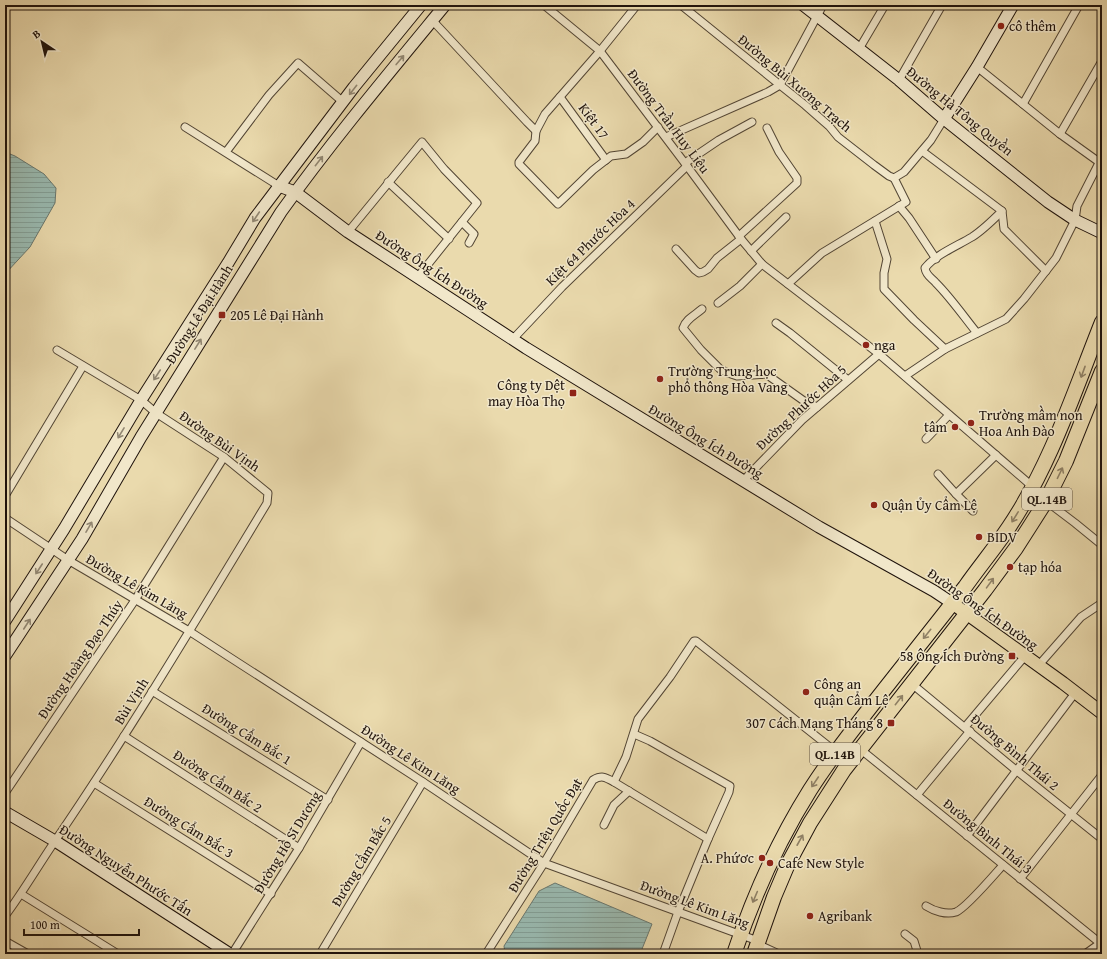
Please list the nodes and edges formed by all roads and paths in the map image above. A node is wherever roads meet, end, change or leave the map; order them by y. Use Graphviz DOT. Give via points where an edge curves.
graph roads {
  1 [pos="421,5"];
  2 [pos="445,5"];
  3 [pos="544,5"];
  4 [pos="637,5"];
  5 [pos="682,5"];
  6 [pos="803,5"];
  7 [pos="823,5"];
  8 [pos="885,5"];
  9 [pos="942,5"];
  10 [pos="1012,5"];
  11 [pos="1079,5"];
  12 [pos="816,16"];
  13 [pos="432,20"];
  14 [pos="859,49"];
  15 [pos="600,51"];
  16 [pos="1102,61"];
  17 [pos="977,67"];
  18 [pos="899,80"];
  19 [pos="780,85"];
  20 [pos="560,97"];
  21 [pos="343,102"];
  22 [pos="1023,104"];
  23 [pos="944,119"];
  24 [pos="752,122"];
  25 [pos="185,127"];
  26 [pos="658,127"];
  27 [pos="767,128"];
  28 [pos="536,131"];
  29 [pos="1060,134"];
  30 [pos="666,137"];
  31 [pos="922,151"];
  32 [pos="226,152"];
  33 [pos="1101,159"];
  34 [pos="606,160"];
  35 [pos="686,164"];
  36 [pos="894,178"];
  37 [pos="388,182"];
  38 [pos="279,186"];
  39 [pos="295,192"];
  40 [pos="899,206"];
  41 [pos="1002,211"];
  42 [pos="786,217"];
  43 [pos="1075,220"];
  44 [pos="874,221"];
  45 [pos="462,222"];
  46 [pos="348,232"];
  47 [pos="1102,233"];
  48 [pos="740,237"];
  49 [pos="448,239"];
  50 [pos="469,243"];
  51 [pos="676,249"];
  52 [pos="751,251"];
  53 [pos="936,259"];
  54 [pos="762,264"];
  55 [pos="1046,271"];
  56 [pos="417,278"];
  57 [pos="788,284"];
  58 [pos="718,303"];
  59 [pos="702,309"];
  60 [pos="1102,322"];
  61 [pos="776,323"];
  62 [pos="977,333"];
  63 [pos="513,339"];
  64 [pos="945,349"];
  65 [pos="57,350"];
  66 [pos="879,354"];
  67 [pos="84,366"];
  68 [pos="1102,371"];
  69 [pos="905,376"];
  70 [pos="848,380"];
  71 [pos="141,400"];
  72 [pos="1097,400"];
  73 [pos="817,407"];
  74 [pos="156,413"];
  75 [pos="949,414"];
  76 [pos="926,439"];
  77 [pos="996,455"];
  78 [pos="224,457"];
  79 [pos="938,474"];
  80 [pos="743,480"];
  81 [pos="1033,488"];
  82 [pos="268,493"];
  83 [pos="956,494"];
  84 [pos="5,496"];
  85 [pos="1046,500"];
  86 [pos="973,511"];
  87 [pos="5,518"];
  88 [pos="1102,544"];
  89 [pos="52,549"];
  90 [pos="68,560"];
  91 [pos="136,600"];
  92 [pos="1102,603"];
  93 [pos="952,604"];
  94 [pos="967,614"];
  95 [pos="5,621"];
  96 [pos="189,632"];
  97 [pos="5,656"];
  98 [pos="1025,656"];
  99 [pos="1038,666"];
  100 [pos="912,684"];
  101 [pos="152,691"];
  102 [pos="1075,693"];
  103 [pos="1102,713"];
  104 [pos="967,729"];
  105 [pos="634,734"];
  106 [pos="124,736"];
  107 [pos="361,742"];
  108 [pos="860,749"];
  109 [pos="836,752"];
  110 [pos="1017,771"];
  111 [pos="1102,775"];
  112 [pos="424,782"];
  113 [pos="614,782"];
  114 [pos="94,783"];
  115 [pos="629,791"];
  116 [pos="5,793"];
  117 [pos="917,795"];
  118 [pos="328,800"];
  119 [pos="5,812"];
  120 [pos="1072,814"];
  121 [pos="604,824"];
  122 [pos="967,836"];
  123 [pos="708,838"];
  124 [pos="1102,839"];
  125 [pos="55,841"];
  126 [pos="299,848"];
  127 [pos="544,863"];
  128 [pos="1003,865"];
  129 [pos="1020,879"];
  130 [pos="21,894"];
  131 [pos="271,894"];
  132 [pos="926,906"];
  133 [pos="678,912"];
  134 [pos="5,916"];
  135 [pos="741,934"];
  136 [pos="905,934"];
  137 [pos="5,940"];
  138 [pos="1101,942"];
  139 [pos="756,946"];
  140 [pos="28,954"];
  141 [pos="118,954"];
  142 [pos="231,954"];
  143 [pos="320,954"];
  144 [pos="486,954"];
  145 [pos="663,954"];
  146 [pos="734,954"];
  147 [pos="779,954"];
  148 [pos="918,954"];
  149 [pos="1085,954"];
  1 -- 21 [label="main road, Đường Lê Đại Hành, one-way"];
  2 -- 13 [label="main road, Đường Lê Đại Hành"];
  3 -- 15 [label="street, Đường Trần Huy Liệu"];
  4 -- 15 [label="street"];
  5 -- 19 [label="street, Đường Bùi Xương Trạch"];
  6 -- 12 [label="main road, Đường Hà Tông Quyền"];
  7 -- 12 [label="street"];
  8 -- 14 [label="street"];
  9 -- 18 [label="street"];
  10 -- 17 [label="main road"];
  11 -- 22 [label="street"];
  12 -- 14 [label="main road, Đường Hà Tông Quyền"];
  12 -- 19 [label="street"];
  13 -- 28 [label="street"];
  39 -- 13 [label="main road, Đường Lê Đại Hành, one-way"];
  14 -- 18 [label="main road, Đường Hà Tông Quyền"];
  15 -- 20 [label="street"];
  15 -- 26 [label="street, Đường Trần Huy Liệu"];
  16 -- 29 [label="street"];
  17 -- 22 [label="street"];
  17 -- 23 [label="main road"];
  18 -- 23 [label="main road, Đường Hà Tông Quyền"];
  19 -- 30 [label="street"];
  19 -- 36 [label="street, Đường Bùi Xương Trạch" via="805,104 838,137"];
  20 -- 28 [label="street" via="545,114"];
  20 -- 34 [label="street, Kiệt 17"];
  21 -- 32 [label="street" via="298,63"];
  21 -- 38 [label="main road, Đường Lê Đại Hành"];
  22 -- 29 [label="street"];
  23 -- 31 [label="street"];
  23 -- 43 [label="main road, Đường Hà Tông Quyền" via="1048,202"];
  24 -- 35 [label="street, Kiệt 64 Phước Hòa 4" via="719,140"];
  25 -- 32 [label="street"];
  26 -- 30 [label="street, Đường Trần Huy Liệu"];
  26 -- 34 [label="street" via="626,154 611,156"];
  27 -- 48 [label="street" via="798,181"];
  28 -- 34 [label="street" via="535,141 518,164 558,204"];
  29 -- 33 [label="street"];
  30 -- 35 [label="street, Đường Trần Huy Liệu"];
  31 -- 36 [label="street" via="904,172"];
  31 -- 41 [label="street"];
  32 -- 38 [label="street"];
  33 -- 43 [label="street" via="1077,206"];
  35 -- 48 [label="street, Đường Trần Huy Liệu"];
  35 -- 63 [label="street, Kiệt 64 Phước Hòa 4"];
  36 -- 40 [label="street" via="906,202"];
  37 -- 45 [label="street" via="422,142 477,203"];
  37 -- 46 [label="street"];
  37 -- 49 [label="street"];
  38 -- 39 [label="main road, Đường Ông Ích Đường"];
  38 -- 71 [label="main road, Đường Lê Đại Hành, one-way" via="255,218"];
  39 -- 46 [label="main road, Đường Ông Ích Đường"];
  74 -- 39 [label="main road, Đường Lê Đại Hành, one-way" via="266,234"];
  40 -- 44 [label="street"];
  40 -- 53 [label="street"];
  41 -- 53 [label="street" via="986,228"];
  41 -- 55 [label="street" via="1004,229"];
  42 -- 52 [label="street"];
  43 -- 47 [label="main road, Đường Hà Tông Quyền"];
  43 -- 55 [label="street" via="1056,258"];
  44 -- 57 [label="street" via="822,253"];
  44 -- 64 [label="street" via="886,259 884,290"];
  45 -- 49 [label="street"];
  45 -- 50 [label="street" via="474,234"];
  46 -- 56 [label="main road, Đường Ông Ích Đường"];
  48 -- 51 [label="street" via="716,258 708,269 699,273"];
  48 -- 52 [label="street, Đường Trần Huy Liệu"];
  49 -- 56 [label="street"];
  52 -- 54 [label="street, Đường Trần Huy Liệu"];
  53 -- 62 [label="street" via="925,268 927,275"];
  54 -- 57 [label="street, Đường Trần Huy Liệu"];
  54 -- 58 [label="street"];
  55 -- 62 [label="street" via="1006,319"];
  56 -- 63 [label="main road, Đường Ông Ích Đường"];
  57 -- 66 [label="street, Đường Trần Huy Liệu"];
  59 -- 73 [label="street" via="684,324 683,328 720,369 737,376 766,374"];
  60 -- 81 [label="highway, QL.14B, one-way" via="1053,447"];
  61 -- 70 [label="street"];
  62 -- 64 [label="street"];
  63 -- 80 [label="main road, Đường Ông Ích Đường"];
  64 -- 69 [label="street"];
  65 -- 67 [label="street, Đường Bùi Vịnh"];
  66 -- 69 [label="street, Đường Trần Huy Liệu"];
  66 -- 70 [label="street, Đường Phước Hòa 5"];
  67 -- 71 [label="street, Đường Bùi Vịnh"];
  67 -- 84 [label="street"];
  68 -- 72 [label="highway, QL.14B"];
  69 -- 75 [label="street, Đường Trần Huy Liệu"];
  70 -- 73 [label="street, Đường Phước Hòa 5"];
  71 -- 74 [label="street, Đường Bùi Vịnh"];
  71 -- 89 [label="main road, Đường Lê Đại Hành, one-way"];
  85 -- 72 [label="highway, QL.14B, one-way"];
  73 -- 80 [label="street, Đường Phước Hòa 5"];
  74 -- 78 [label="street, Đường Bùi Vịnh"];
  90 -- 74 [label="main road, Đường Lê Đại Hành, one-way"];
  75 -- 76 [label="street"];
  75 -- 77 [label="street, Đường Trần Huy Liệu"];
  77 -- 81 [label="street, Đường Trần Huy Liệu"];
  77 -- 83 [label="street"];
  78 -- 82 [label="street, Đường Bùi Vịnh"];
  78 -- 91 [label="street, Đường Hoàng Đạo Thúy"];
  79 -- 83 [label="street"];
  80 -- 93 [label="main road, Đường Ông Ích Đường"];
  81 -- 93 [label="highway, QL.14B, one-way" via="996,545"];
  82 -- 96 [label="street, Bùi Vịnh" via="267,503"];
  83 -- 86 [label="street"];
  85 -- 88 [label="street"];
  94 -- 85 [label="highway, QL.14B, one-way" via="1016,548"];
  87 -- 89 [label="street, Đường Lê Kim Lăng"];
  89 -- 90 [label="street, Đường Lê Kim Lăng"];
  89 -- 95 [label="main road, Đường Lê Đại Hành, one-way"];
  90 -- 91 [label="street, Đường Lê Kim Lăng"];
  97 -- 90 [label="main road, Đường Lê Đại Hành, one-way"];
  91 -- 96 [label="street, Đường Lê Kim Lăng"];
  91 -- 116 [label="street, Đường Hoàng Đạo Thúy"];
  92 -- 99 [label="street" via="1081,617"];
  93 -- 94 [label="main road, Đường Ông Ích Đường"];
  93 -- 109 [label="highway, QL.14B, one-way"];
  94 -- 98 [label="main road, Đường Ông Ích Đường"];
  94 -- 100 [label="highway, QL.14B"];
  96 -- 101 [label="street, Bùi Vịnh"];
  96 -- 107 [label="street, Đường Lê Kim Lăng"];
  98 -- 99 [label="main road, Đường Ông Ích Đường"];
  98 -- 104 [label="street"];
  99 -- 102 [label="main road, Đường Ông Ích Đường"];
  100 -- 104 [label="street, Đường Bình Thái 2"];
  108 -- 100 [label="highway, QL.14B, one-way"];
  101 -- 106 [label="street, Bùi Vịnh"];
  101 -- 118 [label="street, Đường Cẩm Bắc 1"];
  102 -- 103 [label="main road, Đường Ông Ích Đường"];
  102 -- 110 [label="street"];
  104 -- 110 [label="street, Đường Bình Thái 2"];
  104 -- 117 [label="street"];
  105 -- 109 [label="street" via="638,719 670,677 692,642 696,641"];
  105 -- 113 [label="street"];
  105 -- 123 [label="street" via="730,786"];
  106 -- 114 [label="street, Bùi Vịnh"];
  106 -- 126 [label="street, Đường Cẩm Bắc 2"];
  107 -- 112 [label="street, Đường Lê Kim Lăng"];
  107 -- 118 [label="street, Đường Hồ Sĩ Dương"];
  108 -- 117 [label="street, Đường Bình Thái 3"];
  139 -- 108 [label="highway, QL.14B, one-way" via="776,892 799,842 828,794"];
  109 -- 135 [label="highway, QL.14B, one-way" via="810,789 782,839 762,880"];
  110 -- 120 [label="street, Đường Bình Thái 2"];
  110 -- 122 [label="street"];
  111 -- 120 [label="street"];
  112 -- 127 [label="street, Đường Lê Kim Lăng"];
  112 -- 143 [label="street, Đường Cẩm Bắc 5"];
  113 -- 115 [label="street, Đường Triệu Quốc Đạt"];
  113 -- 127 [label="street, Đường Triệu Quốc Đạt" via="605,777 593,780"];
  114 -- 125 [label="street, Bùi Vịnh"];
  114 -- 131 [label="street, Đường Cẩm Bắc 3"];
  115 -- 121 [label="street" via="614,805"];
  115 -- 123 [label="street, Đường Triệu Quốc Đạt"];
  117 -- 122 [label="street, Đường Bình Thái 3"];
  118 -- 126 [label="street, Đường Hồ Sĩ Dương"];
  119 -- 125 [label="main road, Đường Nguyễn Phước Tấn"];
  120 -- 124 [label="street, Đường Bình Thái 2"];
  120 -- 129 [label="street"];
  122 -- 128 [label="street, Đường Bình Thái 3"];
  123 -- 133 [label="street"];
  125 -- 130 [label="street, Bùi Vịnh"];
  125 -- 142 [label="main road, Đường Nguyễn Phước Tấn"];
  126 -- 131 [label="street, Đường Hồ Sĩ Dương"];
  127 -- 133 [label="street, Đường Lê Kim Lăng"];
  127 -- 144 [label="street, Đường Triệu Quốc Đạt"];
  128 -- 129 [label="street, Đường Bình Thái 3"];
  128 -- 132 [label="street" via="980,891 956,912 941,912"];
  129 -- 138 [label="street, Đường Bình Thái 3"];
  130 -- 134 [label="street, Bùi Vịnh"];
  130 -- 141 [label="street"];
  131 -- 142 [label="street, Đường Hồ Sĩ Dương"];
  133 -- 135 [label="street, Đường Lê Kim Lăng"];
  133 -- 145 [label="street"];
  135 -- 139 [label="street, Đường Lê Kim Lăng"];
  135 -- 146 [label="highway, QL.14B"];
  136 -- 148 [label="street" via="914,942"];
  137 -- 140 [label="street"];
  138 -- 149 [label="street"];
  139 -- 147 [label="street, Đường Lê Kim Lăng"];
}
